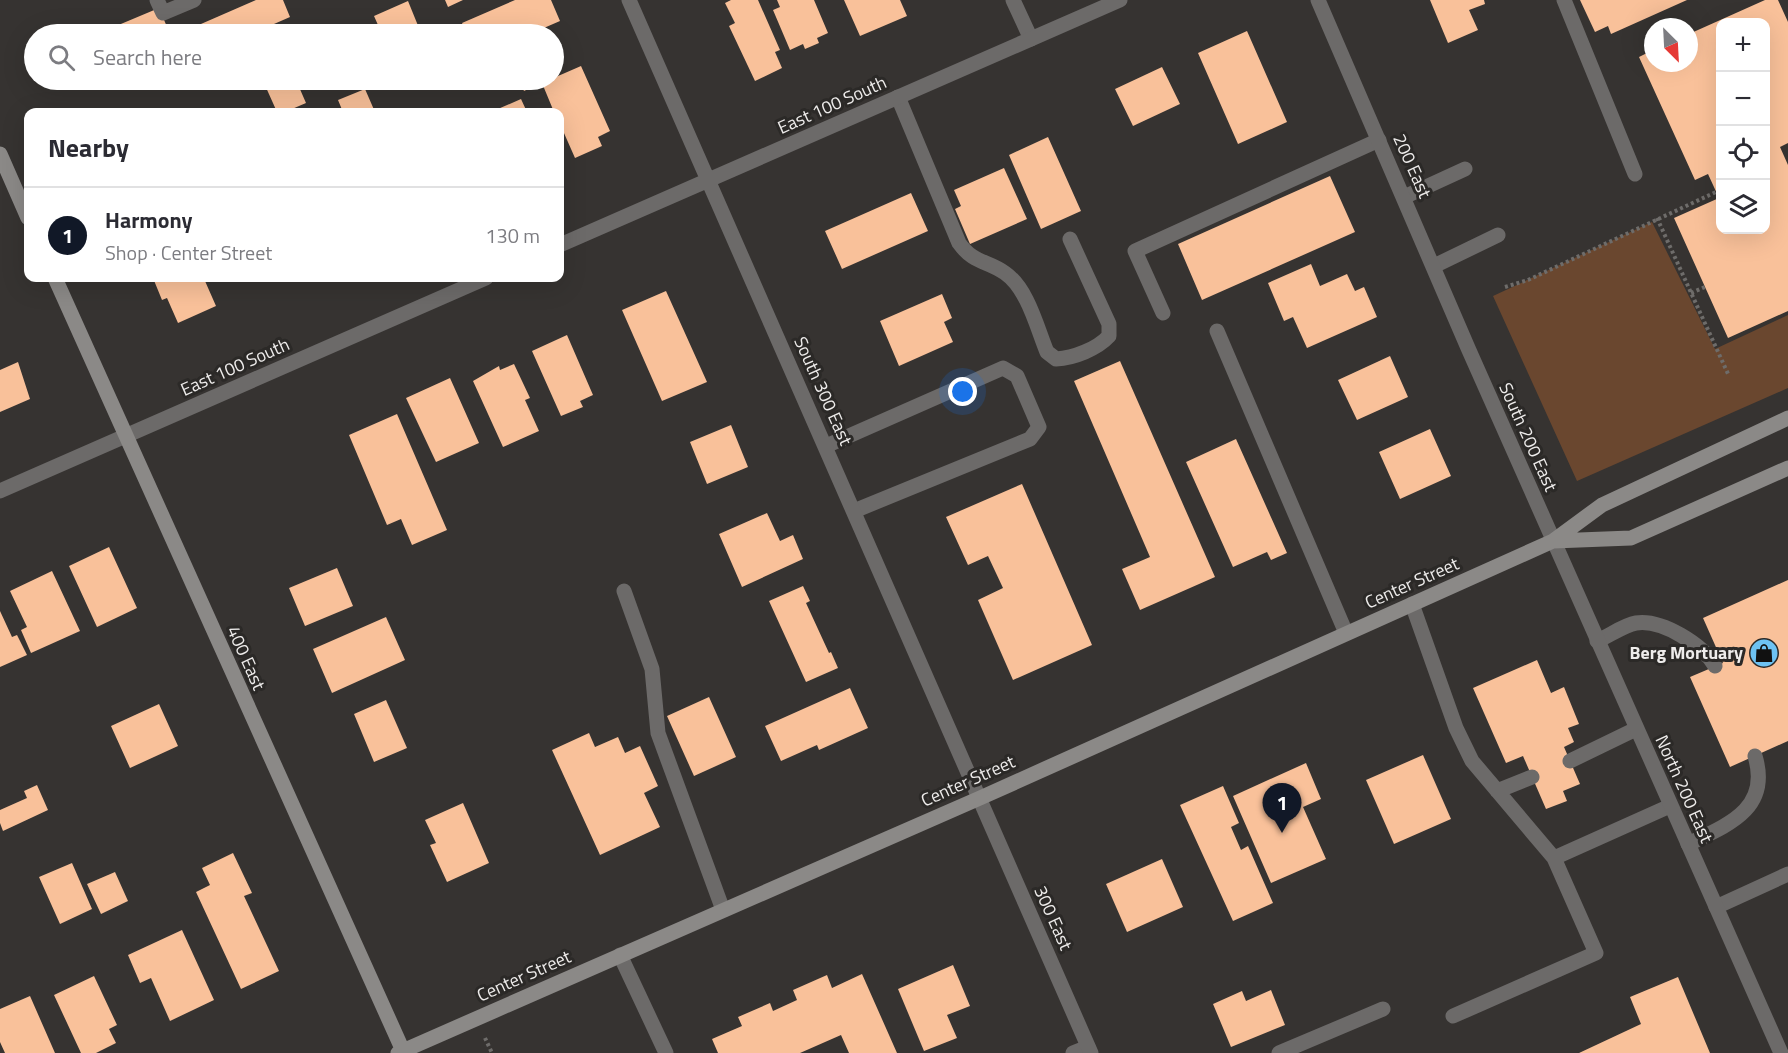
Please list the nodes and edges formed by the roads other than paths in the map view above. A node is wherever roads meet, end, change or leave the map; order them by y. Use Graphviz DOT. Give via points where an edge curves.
graph roads {
  1 [pos="157,0"];
  2 [pos="194,0"];
  3 [pos="629,0"];
  4 [pos="1013,0"];
  5 [pos="1120,0"];
  6 [pos="1318,0"];
  7 [pos="1564,0"];
  8 [pos="1031,39"];
  9 [pos="898,97"];
  10 [pos="1379,141"];
  11 [pos="0,154"];
  12 [pos="1465,170"];
  13 [pos="1635,174"];
  14 [pos="709,180"];
  15 [pos="1404,197"];
  16 [pos="24,209"];
  17 [pos="1498,235"];
  18 [pos="1070,239"];
  19 [pos="564,243"];
  20 [pos="1434,266"];
  21 [pos="57,282"];
  22 [pos="477,282"];
  23 [pos="1163,313"];
  24 [pos="1217,331"];
  25 [pos="1468,348"];
  26 [pos="1788,418"];
  27 [pos="125,436"];
  28 [pos="826,446"];
  29 [pos="1788,468"];
  30 [pos="0,491"];
  31 [pos="854,511"];
  32 [pos="1553,541"];
  33 [pos="624,591"];
  34 [pos="1412,604"];
  35 [pos="1346,633"];
  36 [pos="1598,641"];
  37 [pos="1715,666"];
  38 [pos="1636,729"];
  39 [pos="1755,756"];
  40 [pos="1570,761"];
  41 [pos="1532,777"];
  42 [pos="1497,791"];
  43 [pos="980,798"];
  44 [pos="1670,806"];
  45 [pos="1688,844"];
  46 [pos="1554,858"];
  47 [pos="1788,874"];
  48 [pos="1716,907"];
  49 [pos="723,910"];
  50 [pos="620,955"];
  51 [pos="1383,1009"];
  52 [pos="1453,1016"];
  53 [pos="1090,1050"];
  54 [pos="402,1052"];
  55 [pos="666,1053"];
  56 [pos="1072,1053"];
  57 [pos="1279,1053"];
  58 [pos="1780,1053"];
  1 -- 2 [label="street" via="163,13"];
  3 -- 14 [label="street, South 300 East"];
  4 -- 8 [label="street"];
  5 -- 8 [label="street, East 100 South"];
  6 -- 10 [label="street, 200 East"];
  7 -- 13 [label="street"];
  8 -- 9 [label="street, East 100 South"];
  9 -- 14 [label="street, East 100 South"];
  9 -- 18 [label="street" via="959,243 968,256 1005,272 1018,285 1047,352 1056,359 1070,358 1109,336 1108,324"];
  10 -- 15 [label="street, 200 East"];
  10 -- 23 [label="street" via="1135,251"];
  11 -- 16 [label="street"];
  12 -- 15 [label="street"];
  14 -- 19 [label="street, East 100 South"];
  14 -- 28 [label="street, South 300 East"];
  15 -- 20 [label="street, 200 East"];
  17 -- 20 [label="street"];
  20 -- 25 [label="street, 200 East"];
  21 -- 27 [label="street, 400 East"];
  22 -- 27 [label="street, East 100 South"];
  24 -- 35 [label="street"];
  25 -- 32 [label="street, South 200 East"];
  26 -- 32 [label="street, Center Street" via="1602,505"];
  27 -- 30 [label="street, East 100 South"];
  27 -- 54 [label="street, 400 East"];
  28 -- 31 [label="street, South 300 East"];
  28 -- 31 [label="street" via="1003,368 1017,376 1039,427 1030,439"];
  29 -- 32 [label="street, Center Street" via="1631,538"];
  31 -- 43 [label="street, South 300 East"];
  32 -- 34 [label="street, Center Street"];
  32 -- 36 [label="street, North 200 East"];
  33 -- 49 [label="street" via="652,669 658,733"];
  34 -- 35 [label="street, Center Street"];
  34 -- 42 [label="street" via="1455,728 1472,761"];
  35 -- 43 [label="street, Center Street"];
  36 -- 37 [label="street" via="1636,623 1654,624 1689,639 1708,653"];
  36 -- 38 [label="street, North 200 East"];
  38 -- 40 [label="street"];
  38 -- 44 [label="street, North 200 East"];
  39 -- 45 [label="street" via="1760,772 1753,802 1734,822"];
  41 -- 42 [label="street"];
  42 -- 46 [label="street"];
  43 -- 49 [label="street, Center Street"];
  43 -- 53 [label="street, 300 East"];
  44 -- 45 [label="street, North 200 East"];
  44 -- 46 [label="street"];
  45 -- 48 [label="street, North 200 East"];
  46 -- 52 [label="street" via="1596,953"];
  47 -- 48 [label="street"];
  48 -- 58 [label="street, North 200 East"];
  49 -- 50 [label="street, Center Street"];
  50 -- 54 [label="street, Center Street"];
  50 -- 55 [label="street"];
  51 -- 57 [label="street"];
  53 -- 56 [label="street"];
}
